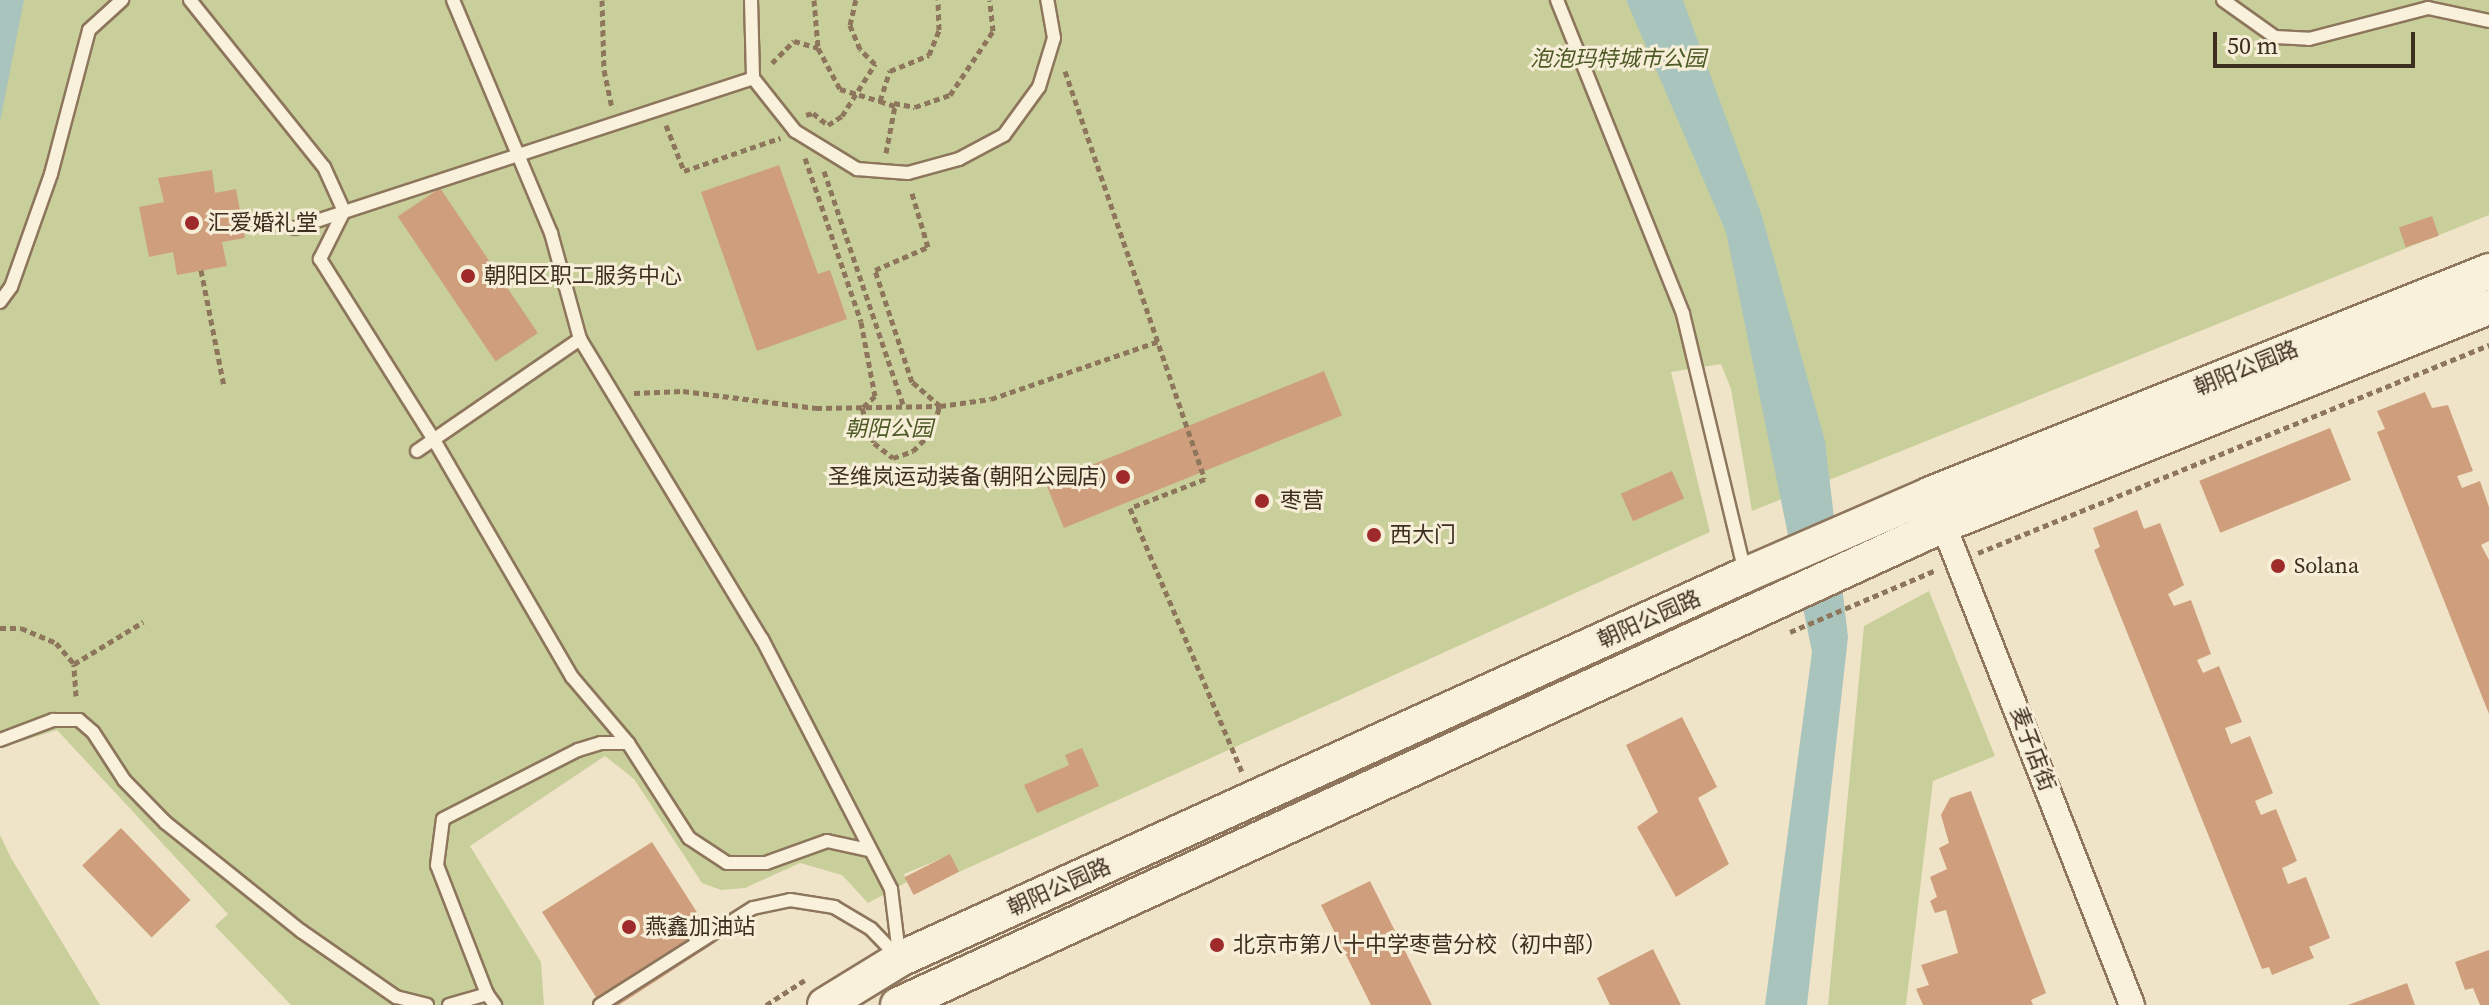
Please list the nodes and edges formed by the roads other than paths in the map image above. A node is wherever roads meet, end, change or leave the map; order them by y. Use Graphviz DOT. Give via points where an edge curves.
graph roads {
  1 [pos="122,0"];
  2 [pos="190,0"];
  3 [pos="453,0"];
  4 [pos="751,0"];
  5 [pos="1047,0"];
  6 [pos="1557,0"];
  7 [pos="2223,0"];
  8 [pos="2489,21"];
  9 [pos="753,78"];
  10 [pos="517,157"];
  11 [pos="344,211"];
  12 [pos="295,228"];
  13 [pos="2489,271"];
  14 [pos="0,302"];
  15 [pos="2489,307"];
  16 [pos="580,339"];
  17 [pos="434,440"];
  18 [pos="417,451"];
  19 [pos="1937,510"];
  20 [pos="1751,573"];
  21 [pos="0,740"];
  22 [pos="628,743"];
  23 [pos="869,850"];
  24 [pos="900,959"];
  25 [pos="491,1000"];
  26 [pos="427,1005"];
  27 [pos="449,1005"];
  28 [pos="600,1005"];
  29 [pos="825,1005"];
  30 [pos="898,1005"];
  31 [pos="2132,1005"];
  1 -- 14 [label="lane" via="89,30 51,174 11,287"];
  2 -- 11 [label="lane" via="324,167"];
  3 -- 10 [label="lane"];
  4 -- 9 [label="lane"];
  5 -- 9 [label="lane" via="1054,38 1039,87 1004,135 959,159 908,173 857,169 811,141"];
  6 -- 20 [label="lane" via="1683,314"];
  7 -- 8 [label="lane" via="2275,37 2309,39 2428,8"];
  9 -- 10 [label="lane"];
  10 -- 11 [label="lane"];
  10 -- 16 [label="lane" via="551,233"];
  11 -- 12 [label="lane"];
  11 -- 17 [label="lane" via="320,259"];
  13 -- 19 [label="main road, 朝阳公园路"];
  15 -- 19 [label="main road, 朝阳公园路"];
  16 -- 17 [label="lane"];
  16 -- 23 [label="lane" via="762,639"];
  17 -- 18 [label="lane"];
  17 -- 22 [label="lane" via="572,677"];
  19 -- 20 [label="main road, 朝阳公园路" via="1870,521"];
  19 -- 30 [label="main road, 朝阳公园路" via="1873,557"];
  19 -- 31 [label="street, 麦子店街"];
  20 -- 24 [label="main road, 朝阳公园路"];
  21 -- 26 [label="lane" via="53,720 79,720 124,780 166,823 301,931 396,997"];
  22 -- 23 [label="lane" via="689,838 727,863 766,863 827,841"];
  22 -- 25 [label="lane" via="578,750 443,819 437,865"];
  23 -- 24 [label="lane" via="891,889"];
  24 -- 28 [label="lane" via="871,929 834,907 790,900 753,908"];
  24 -- 29 [label="main road, 朝阳公园路"];
  25 -- 27 [label="lane"];
}
